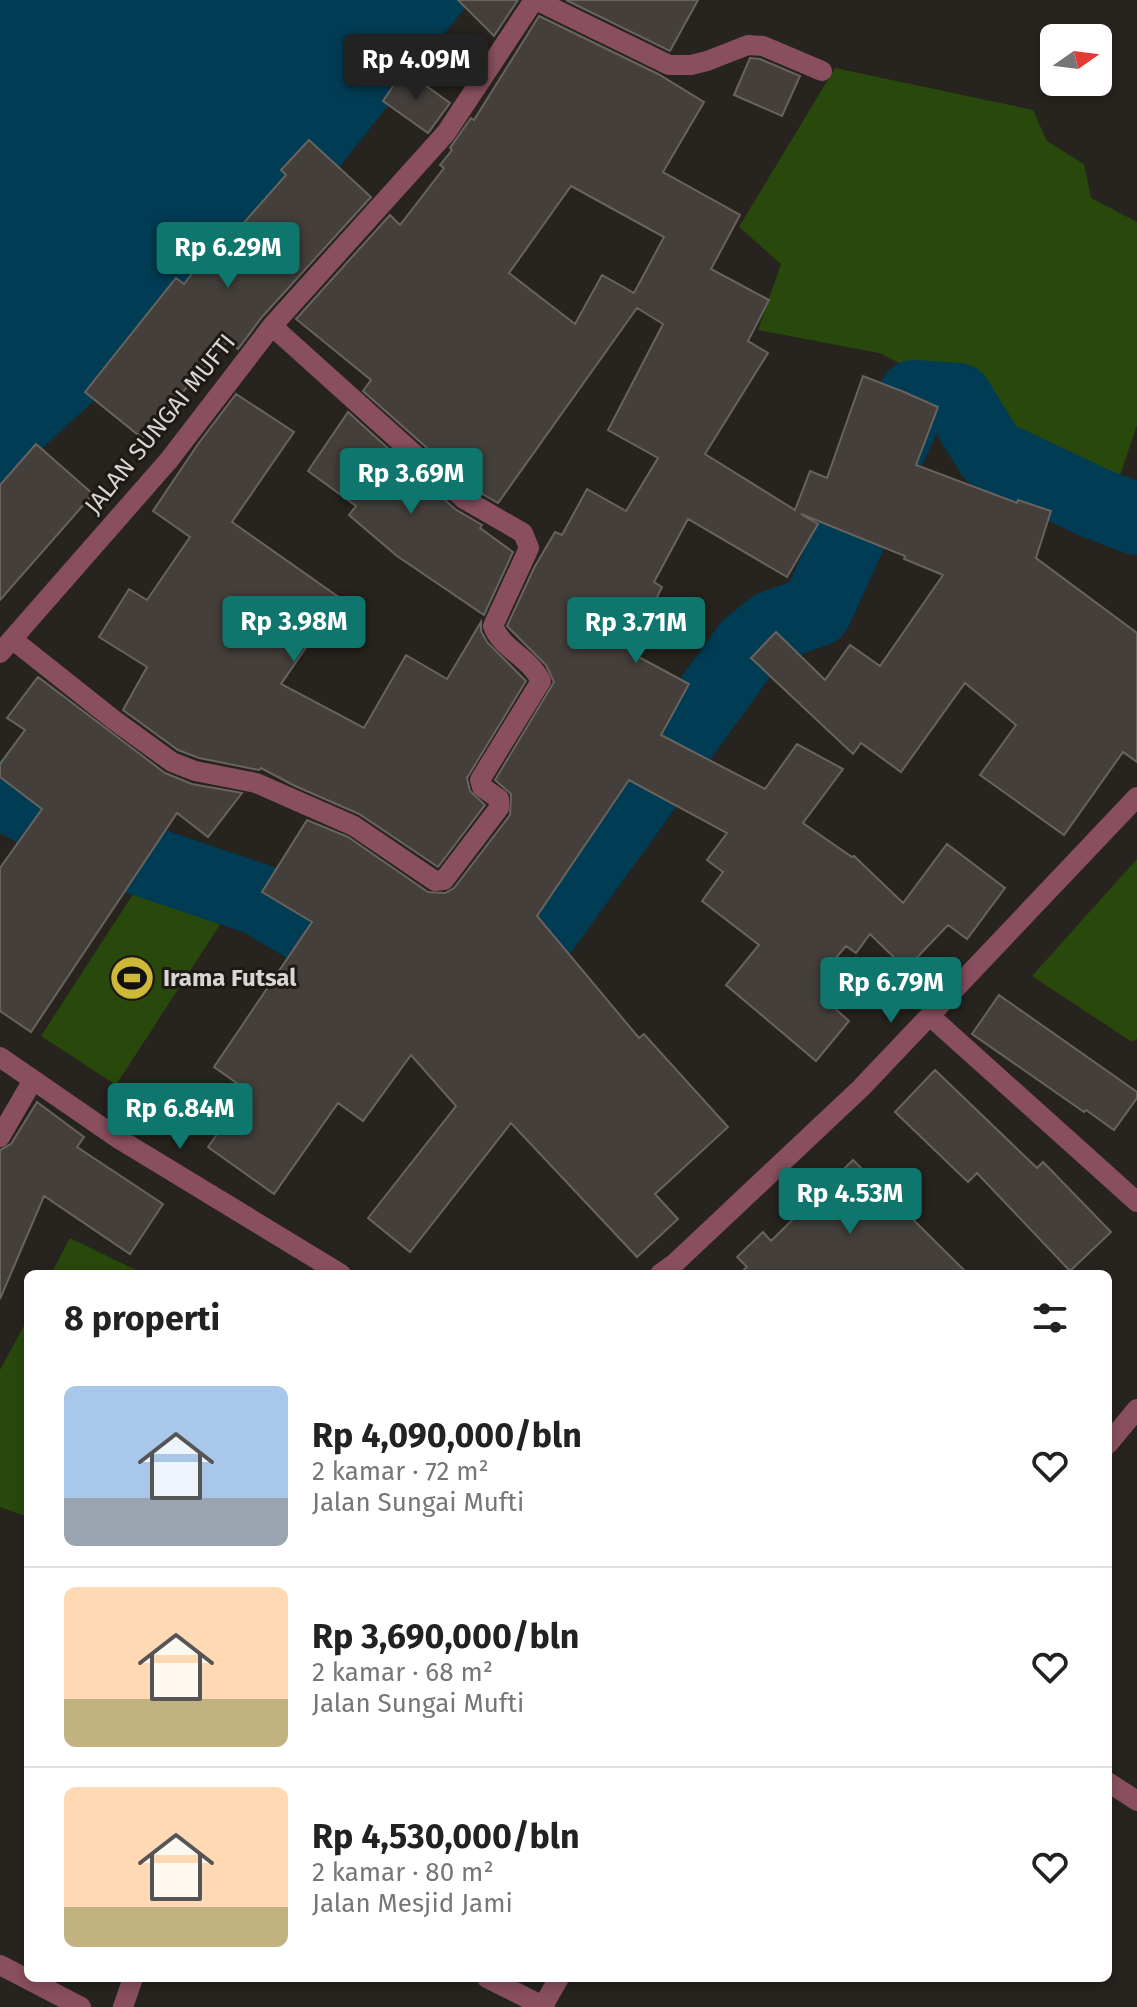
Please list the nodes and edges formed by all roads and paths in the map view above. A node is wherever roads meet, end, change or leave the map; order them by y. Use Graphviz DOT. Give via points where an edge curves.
graph roads {
  1 [pos="535,0"];
  2 [pos="822,71"];
  3 [pos="272,326"];
  4 [pos="6,646"];
  5 [pos="1137,797"];
  6 [pos="930,1016"];
  7 [pos="0,1057"];
  8 [pos="33,1080"];
  9 [pos="0,1137"];
  10 [pos="1137,1202"];
  11 [pos="334,1270"];
  12 [pos="666,1270"];
  13 [pos="1137,1409"];
  14 [pos="1112,1439"];
  15 [pos="1112,1785"];
  16 [pos="1137,1801"];
  17 [pos="0,1965"];
  18 [pos="24,1977"];
  19 [pos="33,1982"];
  20 [pos="132,1982"];
  21 [pos="495,1982"];
  22 [pos="557,1982"];
  23 [pos="81,2007"];
  24 [pos="123,2007"];
  25 [pos="544,2007"];
  1 -- 2 [label="street" via="669,65 707,61 748,45 763,46"];
  1 -- 3 [label="street, JALAN SUNGAI MUFTI" via="446,133"];
  3 -- 4 [label="street, JALAN SUNGAI MUFTI" via="169,460"];
  3 -- 4 [label="street" via="464,499 527,540 529,548 493,626 541,681 480,780 499,799 499,808 444,880 435,881 354,826 275,791 172,762"];
  5 -- 6 [label="street"];
  6 -- 10 [label="street"];
  6 -- 12 [label="street" via="861,1088"];
  7 -- 8 [label="street"];
  8 -- 9 [label="street"];
  8 -- 11 [label="street" via="119,1139"];
  13 -- 14 [label="street"];
  15 -- 16 [label="street"];
  17 -- 18 [label="street"];
  19 -- 23 [label="street"];
  20 -- 24 [label="street"];
  21 -- 25 [label="street"];
  22 -- 25 [label="street"];
}
